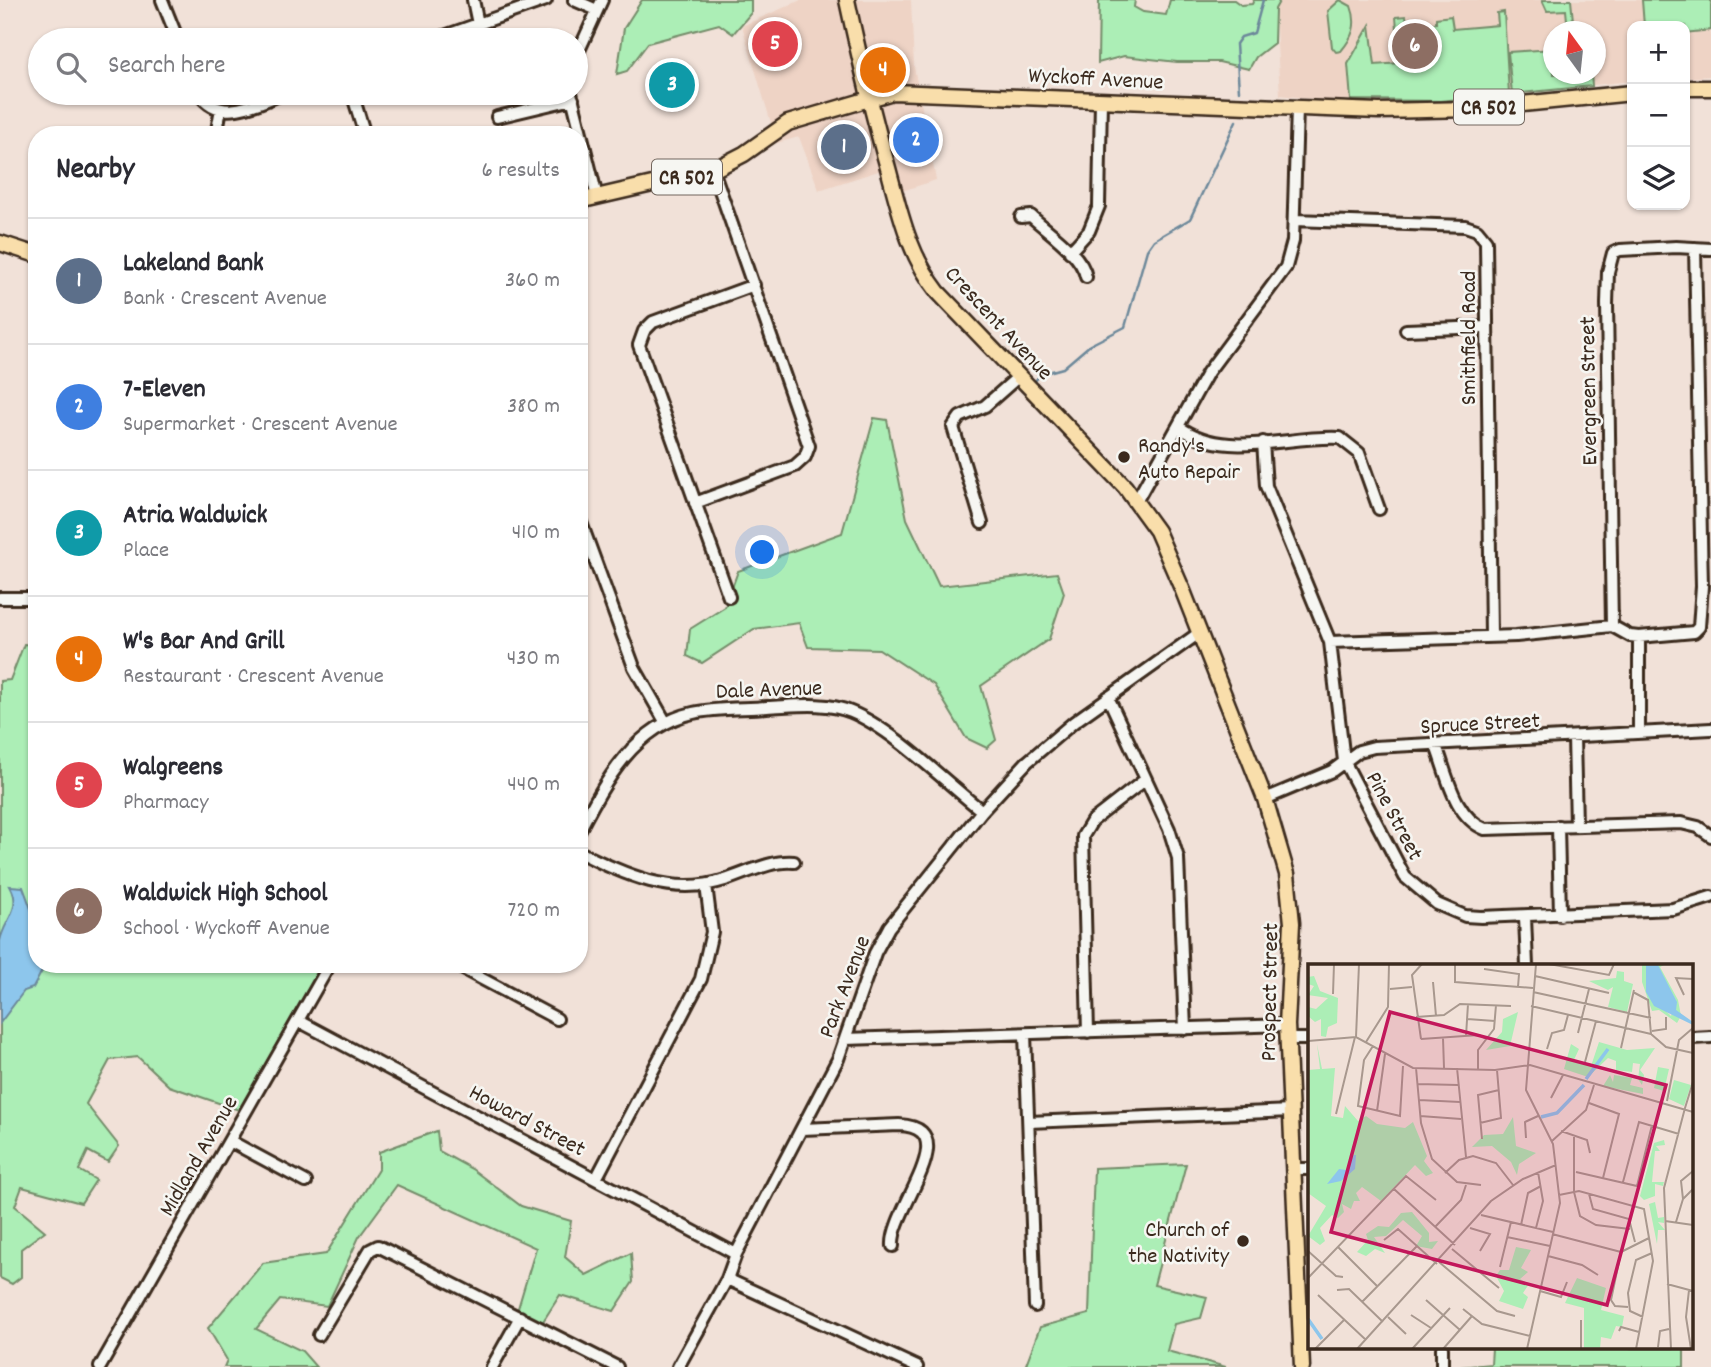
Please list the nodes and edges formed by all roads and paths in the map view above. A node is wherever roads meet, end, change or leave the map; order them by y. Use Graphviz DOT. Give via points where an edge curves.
graph roads {
  1 [pos="162,0"];
  2 [pos="473,0"];
  3 [pos="546,0"];
  4 [pos="574,0"];
  5 [pos="847,0"];
  6 [pos="599,5"];
  7 [pos="478,24"];
  8 [pos="173,28"];
  9 [pos="467,28"];
  10 [pos="588,30"];
  11 [pos="1690,88"];
  12 [pos="1711,88"];
  13 [pos="1627,93"];
  14 [pos="868,97"];
  15 [pos="1101,100"];
  16 [pos="213,105"];
  17 [pos="252,105"];
  18 [pos="356,105"];
  19 [pos="540,105"];
  20 [pos="574,105"];
  21 [pos="1297,108"];
  22 [pos="222,109"];
  23 [pos="497,117"];
  24 [pos="218,126"];
  25 [pos="362,126"];
  26 [pos="579,126"];
  27 [pos="588,161"];
  28 [pos="713,170"];
  29 [pos="597,197"];
  30 [pos="588,199"];
  31 [pos="1021,217"];
  32 [pos="1294,220"];
  33 [pos="0,243"];
  34 [pos="1695,248"];
  35 [pos="1711,249"];
  36 [pos="28,252"];
  37 [pos="1070,253"];
  38 [pos="1086,277"];
  39 [pos="754,285"];
  40 [pos="1486,327"];
  41 [pos="1406,330"];
  42 [pos="1018,376"];
  43 [pos="1178,425"];
  44 [pos="1263,442"];
  45 [pos="1137,500"];
  46 [pos="695,503"];
  47 [pos="1379,509"];
  48 [pos="982,523"];
  49 [pos="588,542"];
  50 [pos="729,597"];
  51 [pos="0,598"];
  52 [pos="28,598"];
  53 [pos="1612,626"];
  54 [pos="1199,633"];
  55 [pos="1491,635"];
  56 [pos="1639,637"];
  57 [pos="1330,642"];
  58 [pos="1108,697"];
  59 [pos="666,723"];
  60 [pos="1711,729"];
  61 [pos="1639,733"];
  62 [pos="1574,737"];
  63 [pos="1436,746"];
  64 [pos="1344,761"];
  65 [pos="1146,779"];
  66 [pos="1265,799"];
  67 [pos="982,811"];
  68 [pos="588,816"];
  69 [pos="1576,825"];
  70 [pos="1558,826"];
  71 [pos="1711,836"];
  72 [pos="588,856"];
  73 [pos="794,862"];
  74 [pos="706,885"];
  75 [pos="1711,897"];
  76 [pos="1560,915"];
  77 [pos="1525,917"];
  78 [pos="1527,964"];
  79 [pos="325,973"];
  80 [pos="471,973"];
  81 [pos="557,1019"];
  82 [pos="299,1021"];
  83 [pos="1185,1029"];
  84 [pos="1088,1032"];
  85 [pos="1287,1032"];
  86 [pos="1026,1034"];
  87 [pos="1308,1038"];
  88 [pos="845,1039"];
  89 [pos="1290,1111"];
  90 [pos="1029,1122"];
  91 [pos="802,1129"];
  92 [pos="230,1141"];
  93 [pos="1294,1169"];
  94 [pos="1308,1169"];
  95 [pos="596,1179"];
  96 [pos="306,1182"];
  97 [pos="893,1246"];
  98 [pos="736,1254"];
  99 [pos="727,1279"];
  100 [pos="1035,1306"];
  101 [pos="520,1317"];
  102 [pos="320,1335"];
  103 [pos="100,1367"];
  104 [pos="492,1367"];
  105 [pos="617,1367"];
  106 [pos="678,1367"];
  107 [pos="917,1367"];
  108 [pos="1303,1367"];
  1 -- 8 [label="street"];
  2 -- 7 [label="street"];
  3 -- 7 [label="street"];
  4 -- 6 [label="street"];
  5 -- 14 [label="main road, Crescent Avenue"];
  6 -- 10 [label="street"];
  7 -- 9 [label="street"];
  11 -- 12 [label="main road"];
  13 -- 21 [label="main road, Wyckoff Avenue / CR 502" via="1426,111"];
  14 -- 15 [label="main road, Wyckoff Avenue / CR 502" via="905,91"];
  14 -- 28 [label="main road, Wyckoff Avenue / CR 502" via="788,123"];
  14 -- 42 [label="main road, Crescent Avenue" via="904,230 917,261 938,292"];
  15 -- 21 [label="main road, Wyckoff Avenue / CR 502"];
  15 -- 37 [label="street" via="1099,206 1088,231"];
  16 -- 22 [label="street"];
  17 -- 22 [label="street"];
  18 -- 25 [label="street"];
  19 -- 23 [label="street"];
  20 -- 26 [label="street"];
  21 -- 32 [label="street"];
  22 -- 24 [label="street"];
  27 -- 29 [label="street"];
  28 -- 29 [label="main road, Wyckoff Avenue / CR 502"];
  28 -- 39 [label="street"];
  29 -- 30 [label="main road, Wyckoff Avenue / CR 502"];
  31 -- 37 [label="street" via="1031,216"];
  32 -- 40 [label="street, Smithfield Road" via="1477,230 1488,247"];
  32 -- 43 [label="street" via="1290,254 1280,278 1208,372"];
  33 -- 36 [label="main road"];
  34 -- 35 [label="street, Evergreen Street"];
  34 -- 53 [label="street, Evergreen Street" via="1620,250 1613,253 1608,272"];
  34 -- 56 [label="street" via="1701,622 1694,632"];
  37 -- 38 [label="street" via="1085,268"];
  39 -- 46 [label="street" via="809,439 805,457 795,466"];
  39 -- 46 [label="street" via="653,323 639,345"];
  40 -- 41 [label="street"];
  40 -- 55 [label="street, Smithfield Road"];
  42 -- 45 [label="main road, Crescent Avenue"];
  42 -- 48 [label="street" via="990,402 960,417 953,427"];
  43 -- 44 [label="street" via="1195,437 1220,444"];
  43 -- 45 [label="street"];
  44 -- 47 [label="street" via="1347,441 1359,453"];
  44 -- 57 [label="street, Pine Street" via="1266,486"];
  45 -- 54 [label="main road, Crescent Avenue" via="1157,531"];
  46 -- 50 [label="street"];
  49 -- 59 [label="street" via="634,667"];
  51 -- 52 [label="street"];
  53 -- 55 [label="street"];
  53 -- 56 [label="street"];
  54 -- 58 [label="street, Park Avenue"];
  54 -- 66 [label="main road, Prospect Street"];
  55 -- 57 [label="street"];
  56 -- 61 [label="street"];
  57 -- 64 [label="street, Pine Street"];
  58 -- 65 [label="street"];
  58 -- 67 [label="street, Park Avenue" via="1035,755"];
  59 -- 67 [label="street, Dale Avenue" via="703,711 838,708 877,726"];
  59 -- 68 [label="street, Dale Avenue" via="620,761"];
  60 -- 61 [label="street, Spruce Street"];
  61 -- 62 [label="street, Spruce Street"];
  62 -- 63 [label="street, Spruce Street"];
  62 -- 69 [label="street"];
  63 -- 64 [label="street, Spruce Street" via="1374,747"];
  63 -- 70 [label="street" via="1461,809 1477,826 1493,830"];
  64 -- 66 [label="street, Spruce Street" via="1315,779"];
  64 -- 77 [label="street, Pine Street" via="1396,866 1415,887 1437,904 1465,916"];
  65 -- 83 [label="street" via="1178,858"];
  65 -- 84 [label="street" via="1092,821 1083,836"];
  66 -- 85 [label="main road, Prospect Street" via="1292,901"];
  67 -- 88 [label="street, Park Avenue" via="881,940"];
  69 -- 70 [label="street"];
  69 -- 71 [label="street" via="1681,823"];
  70 -- 76 [label="street"];
  72 -- 74 [label="street" via="635,878 670,885"];
  73 -- 74 [label="street" via="771,864"];
  74 -- 95 [label="street" via="711,946 701,979"];
  75 -- 76 [label="street, Pine Street" via="1673,909"];
  76 -- 77 [label="street, Pine Street"];
  77 -- 78 [label="street"];
  79 -- 82 [label="street, Midland Avenue"];
  80 -- 81 [label="street"];
  82 -- 92 [label="street, Midland Avenue"];
  82 -- 95 [label="street, Howard Street"];
  83 -- 84 [label="street"];
  83 -- 85 [label="street"];
  84 -- 86 [label="street"];
  85 -- 87 [label="street"];
  85 -- 89 [label="main road, Prospect Street"];
  86 -- 88 [label="street"];
  86 -- 90 [label="street"];
  88 -- 91 [label="street, Park Avenue"];
  89 -- 90 [label="street"];
  89 -- 93 [label="main road, Prospect Street"];
  90 -- 100 [label="street"];
  91 -- 97 [label="street" via="899,1125 914,1126 928,1137 929,1155 896,1223"];
  91 -- 98 [label="street, Park Avenue"];
  92 -- 96 [label="street"];
  92 -- 103 [label="street, Midland Avenue"];
  93 -- 94 [label="street"];
  93 -- 108 [label="main road, Prospect Street"];
  95 -- 98 [label="street, Howard Street"];
  98 -- 99 [label="street, Park Avenue"];
  99 -- 106 [label="street, Park Avenue"];
  99 -- 107 [label="street"];
  101 -- 102 [label="street" via="383,1247 370,1250"];
  101 -- 104 [label="street"];
  101 -- 105 [label="street"];
}
